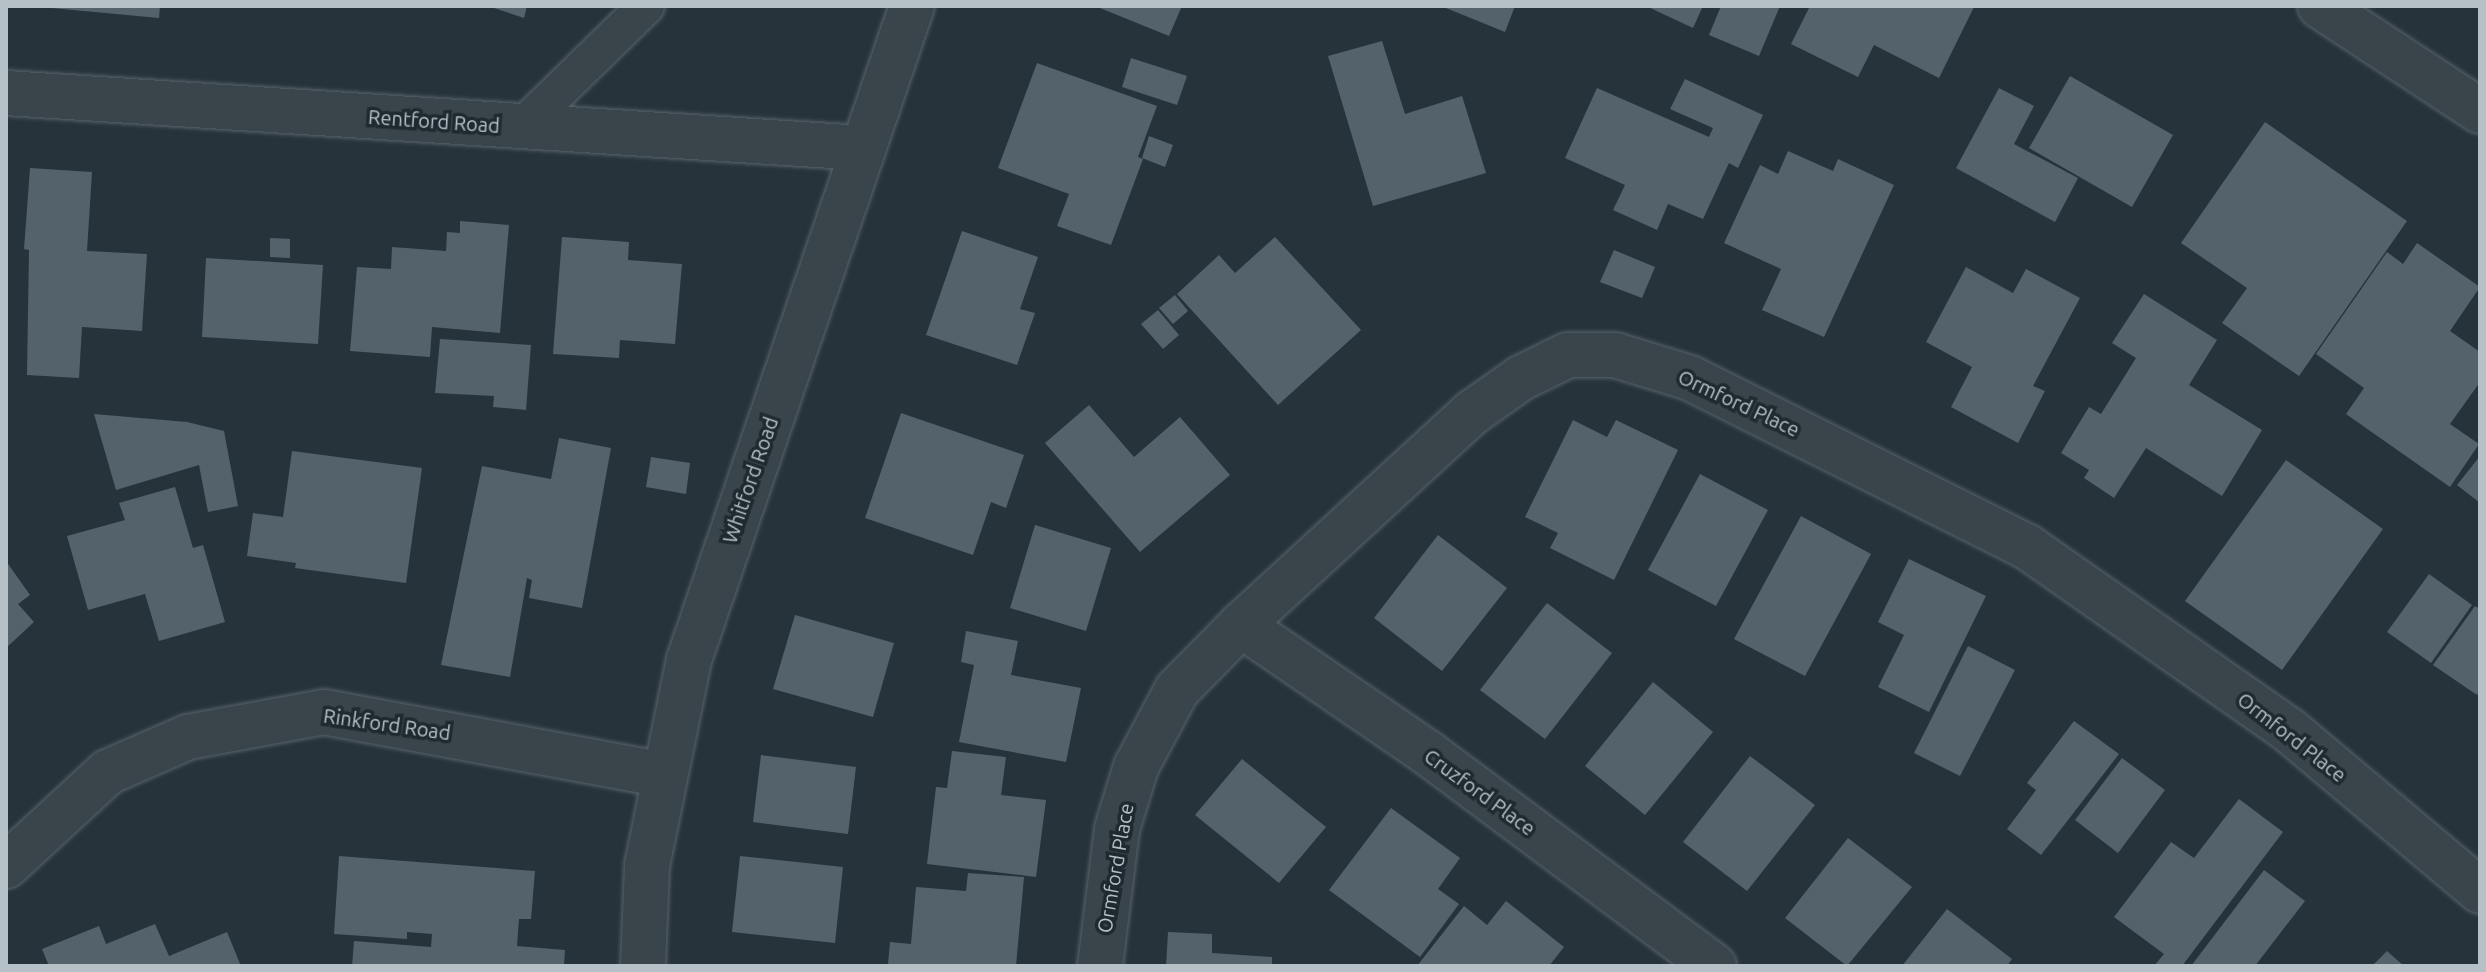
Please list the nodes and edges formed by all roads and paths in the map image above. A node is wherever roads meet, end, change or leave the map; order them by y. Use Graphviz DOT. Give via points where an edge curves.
graph roads {
  1 [pos="646,6"];
  2 [pos="912,6"];
  3 [pos="2320,6"];
  4 [pos="6,93"];
  5 [pos="2480,111"];
  6 [pos="523,126"];
  7 [pos="863,148"];
  8 [pos="1241,625"];
  9 [pos="665,775"];
  10 [pos="6,866"];
  11 [pos="2480,891"];
  12 [pos="643,966"];
  13 [pos="1100,966"];
  14 [pos="1714,966"];
  1 -- 6 [label="lane"];
  2 -- 7 [label="street, Whitford Road"];
  3 -- 5 [label="street"];
  4 -- 6 [label="street, Rentford Road"];
  6 -- 7 [label="street, Rentford Road"];
  7 -- 9 [label="street, Whitford Road" via="689,660"];
  8 -- 11 [label="street, Ormford Place" via="1473,412 1521,378 1568,355 1615,355 1690,378 2026,546 2289,730"];
  8 -- 13 [label="street, Ormford Place" via="1177,690 1136,767 1117,829"];
  8 -- 14 [label="street, Cruzford Place" via="1428,753"];
  9 -- 10 [label="street, Rinkford Road" via="324,712 188,737 108,772"];
  9 -- 12 [label="street, Whitford Road" via="647,866"];
}
